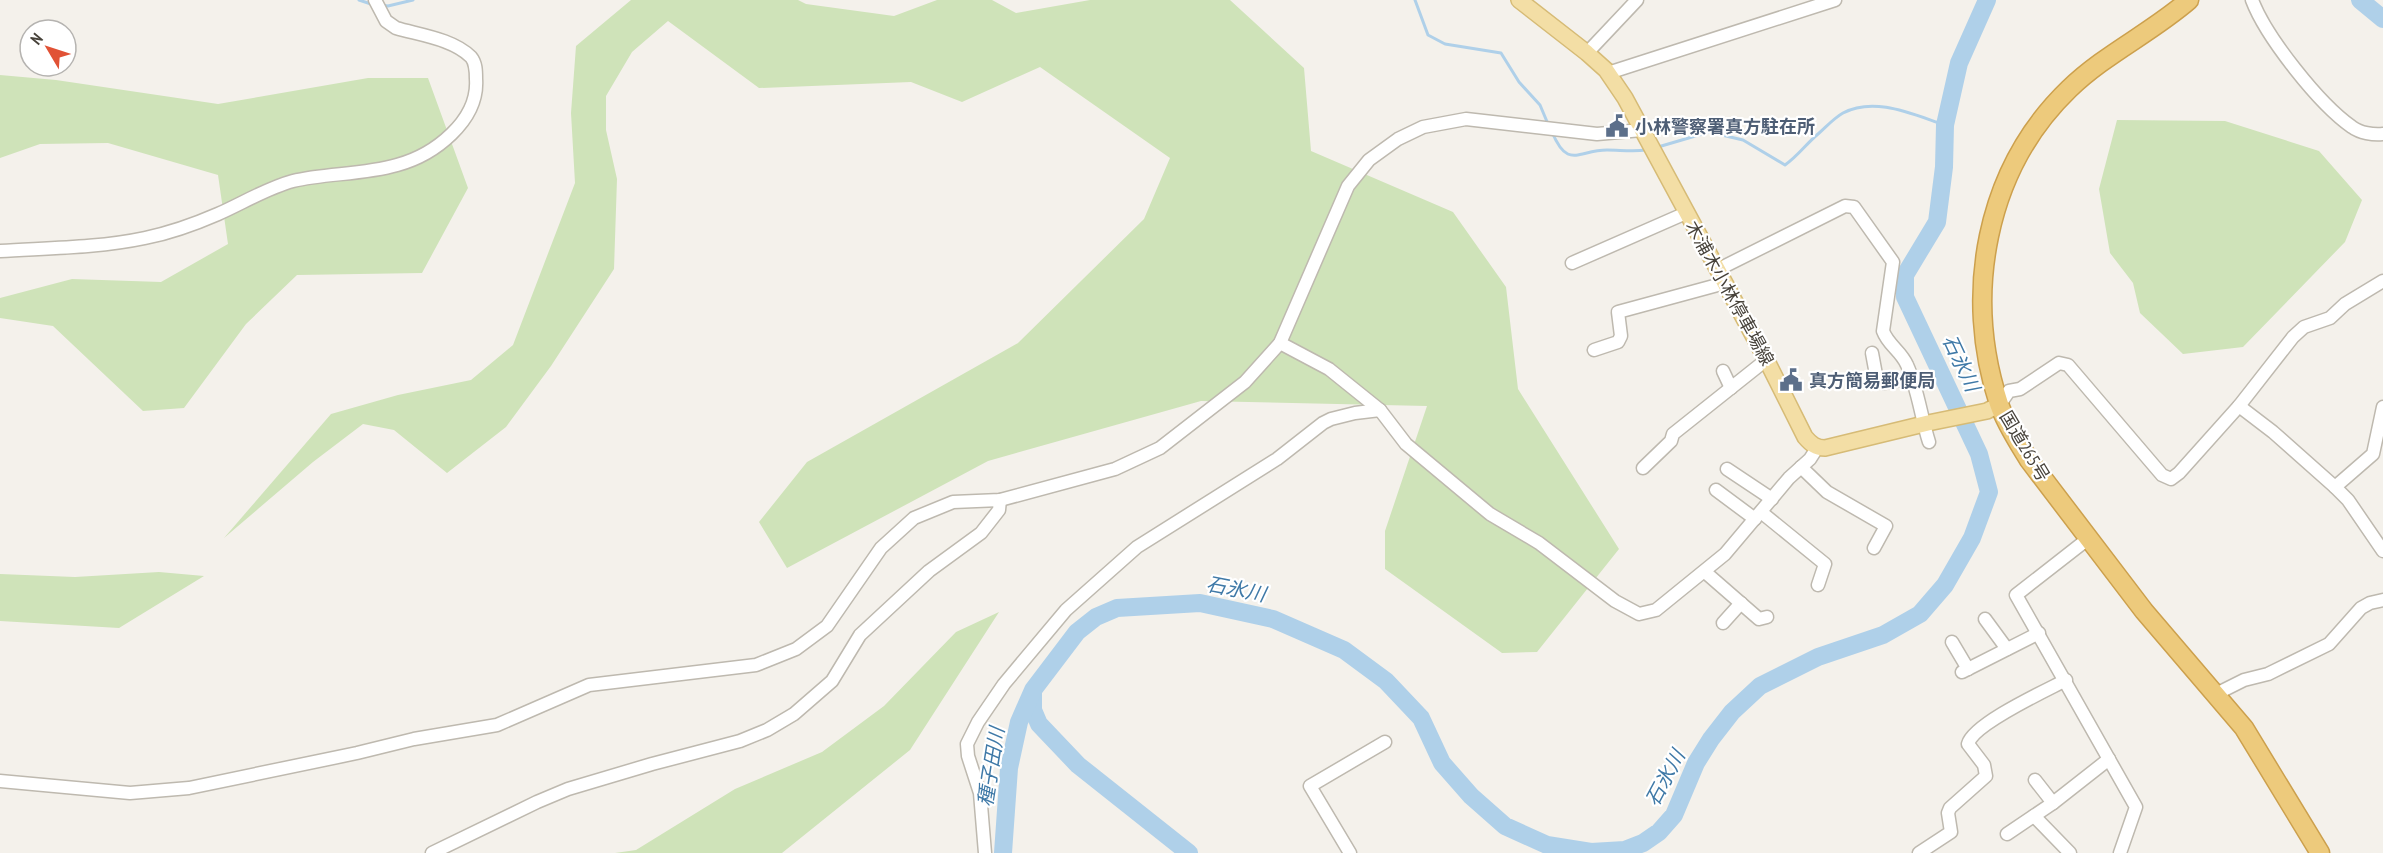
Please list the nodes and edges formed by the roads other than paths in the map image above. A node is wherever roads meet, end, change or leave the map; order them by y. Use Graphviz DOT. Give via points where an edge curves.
graph roads {
  1 [pos="375,0"];
  2 [pos="1519,0"];
  3 [pos="1637,0"];
  4 [pos="1835,0"];
  5 [pos="2189,0"];
  6 [pos="2252,0"];
  7 [pos="1587,53"];
  8 [pos="1608,73"];
  9 [pos="1642,130"];
  10 [pos="2383,134"];
  11 [pos="1686,213"];
  12 [pos="0,251"];
  13 [pos="1572,263"];
  14 [pos="1721,277"];
  15 [pos="2383,281"];
  16 [pos="1280,343"];
  17 [pos="1594,350"];
  18 [pos="1872,352"];
  19 [pos="1766,360"];
  20 [pos="1723,371"];
  21 [pos="1911,378"];
  22 [pos="1731,388"];
  23 [pos="2239,406"];
  24 [pos="2383,406"];
  25 [pos="1993,408"];
  26 [pos="1380,410"];
  27 [pos="1926,423"];
  28 [pos="1929,442"];
  29 [pos="1817,448"];
  30 [pos="1801,467"];
  31 [pos="1643,468"];
  32 [pos="1727,469"];
  33 [pos="2335,486"];
  34 [pos="1716,490"];
  35 [pos="1772,499"];
  36 [pos="1000,500"];
  37 [pos="1758,516"];
  38 [pos="2089,538"];
  39 [pos="1874,548"];
  40 [pos="2383,551"];
  41 [pos="1705,572"];
  42 [pos="1818,585"];
  43 [pos="2383,600"];
  44 [pos="1742,603"];
  45 [pos="1767,617"];
  46 [pos="1985,619"];
  47 [pos="1723,624"];
  48 [pos="2039,633"];
  49 [pos="1952,642"];
  50 [pos="2007,649"];
  51 [pos="2066,680"];
  52 [pos="2216,694"];
  53 [pos="1385,742"];
  54 [pos="2109,759"];
  55 [pos="2034,780"];
  56 [pos="0,781"];
  57 [pos="2053,802"];
  58 [pos="2034,816"];
  59 [pos="2007,834"];
  60 [pos="432,853"];
  61 [pos="985,853"];
  62 [pos="1350,853"];
  63 [pos="1919,853"];
  64 [pos="2070,853"];
  65 [pos="2120,853"];
  66 [pos="2320,853"];
  1 -- 12 [label="street" via="386,21 396,28 461,49 475,65 473,107 456,130 426,154 354,174 294,181 174,231 82,246"];
  2 -- 7 [label="main road, 木浦木小林停車場線"];
  3 -- 7 [label="street"];
  4 -- 8 [label="street"];
  5 -- 25 [label="highway, 国道265号" via="2090,69 2068,89 2028,137 2012,166 1998,200 1981,285"];
  6 -- 10 [label="street" via="2267,32 2334,111 2354,128"];
  7 -- 8 [label="main road, 木浦木小林停車場線"];
  8 -- 9 [label="main road, 木浦木小林停車場線"];
  9 -- 11 [label="main road, 木浦木小林停車場線"];
  9 -- 16 [label="street" via="1597,134 1466,119 1423,127 1398,139 1370,160 1348,186"];
  11 -- 13 [label="street"];
  11 -- 14 [label="main road, 木浦木小林停車場線"];
  14 -- 17 [label="street" via="1618,312 1618,342"];
  14 -- 19 [label="main road, 木浦木小林停車場線"];
  14 -- 21 [label="street" via="1845,206 1854,207 1893,262 1883,331 1886,340 1903,355"];
  15 -- 23 [label="street" via="2330,318 2304,327"];
  16 -- 26 [label="street" via="1329,369"];
  16 -- 36 [label="street" via="1245,382 1160,448 1115,469"];
  18 -- 21 [label="street" via="1877,380 1883,383"];
  19 -- 22 [label="street"];
  19 -- 29 [label="main road, 木浦木小林停車場線" via="1805,437"];
  20 -- 22 [label="street"];
  21 -- 27 [label="street"];
  22 -- 31 [label="street" via="1673,434 1671,441"];
  23 -- 25 [label="street" via="2171,479 2162,475 2068,365 2059,363 2020,389 2009,391"];
  23 -- 33 [label="street"];
  24 -- 33 [label="street" via="2373,453"];
  25 -- 27 [label="main road"];
  25 -- 38 [label="highway, 国道265号"];
  26 -- 41 [label="street" via="1406,444 1490,514 1539,543 1615,601 1639,614 1656,610"];
  26 -- 61 [label="street" via="1331,418 1323,423 1277,459 1137,547 1066,610 1004,684 967,744 980,793"];
  27 -- 28 [label="street"];
  27 -- 29 [label="main road"];
  29 -- 30 [label="street"];
  30 -- 35 [label="street"];
  30 -- 39 [label="street" via="1827,492 1886,526"];
  32 -- 35 [label="street"];
  33 -- 40 [label="street"];
  34 -- 37 [label="street"];
  35 -- 37 [label="street"];
  36 -- 56 [label="street" via="953,502 914,518 881,548 827,626 796,649 756,665 589,685 497,725 189,788 130,793"];
  36 -- 60 [label="street" via="999,510 981,533 929,571 860,634 832,681 794,714 740,741 568,789"];
  37 -- 41 [label="street"];
  37 -- 42 [label="street" via="1825,564"];
  38 -- 48 [label="street" via="2016,595"];
  38 -- 52 [label="highway, 国道265号"];
  41 -- 44 [label="street"];
  43 -- 52 [label="street" via="2361,608 2329,644"];
  44 -- 45 [label="street" via="1759,619"];
  44 -- 47 [label="street"];
  46 -- 50 [label="street"];
  48 -- 50 [label="street"];
  48 -- 51 [label="street"];
  49 -- 50 [label="street" via="1965,670"];
  51 -- 54 [label="street"];
  51 -- 63 [label="street" via="1996,717 1970,738 1968,744 1984,765 1986,776 1950,808 1951,832"];
  52 -- 66 [label="highway, 国道265号" via="2256,745"];
  53 -- 62 [label="street" via="1310,786"];
  54 -- 57 [label="street"];
  54 -- 65 [label="street" via="2136,807"];
  55 -- 57 [label="street"];
  57 -- 58 [label="street"];
  58 -- 59 [label="street"];
  58 -- 64 [label="street"];
}
